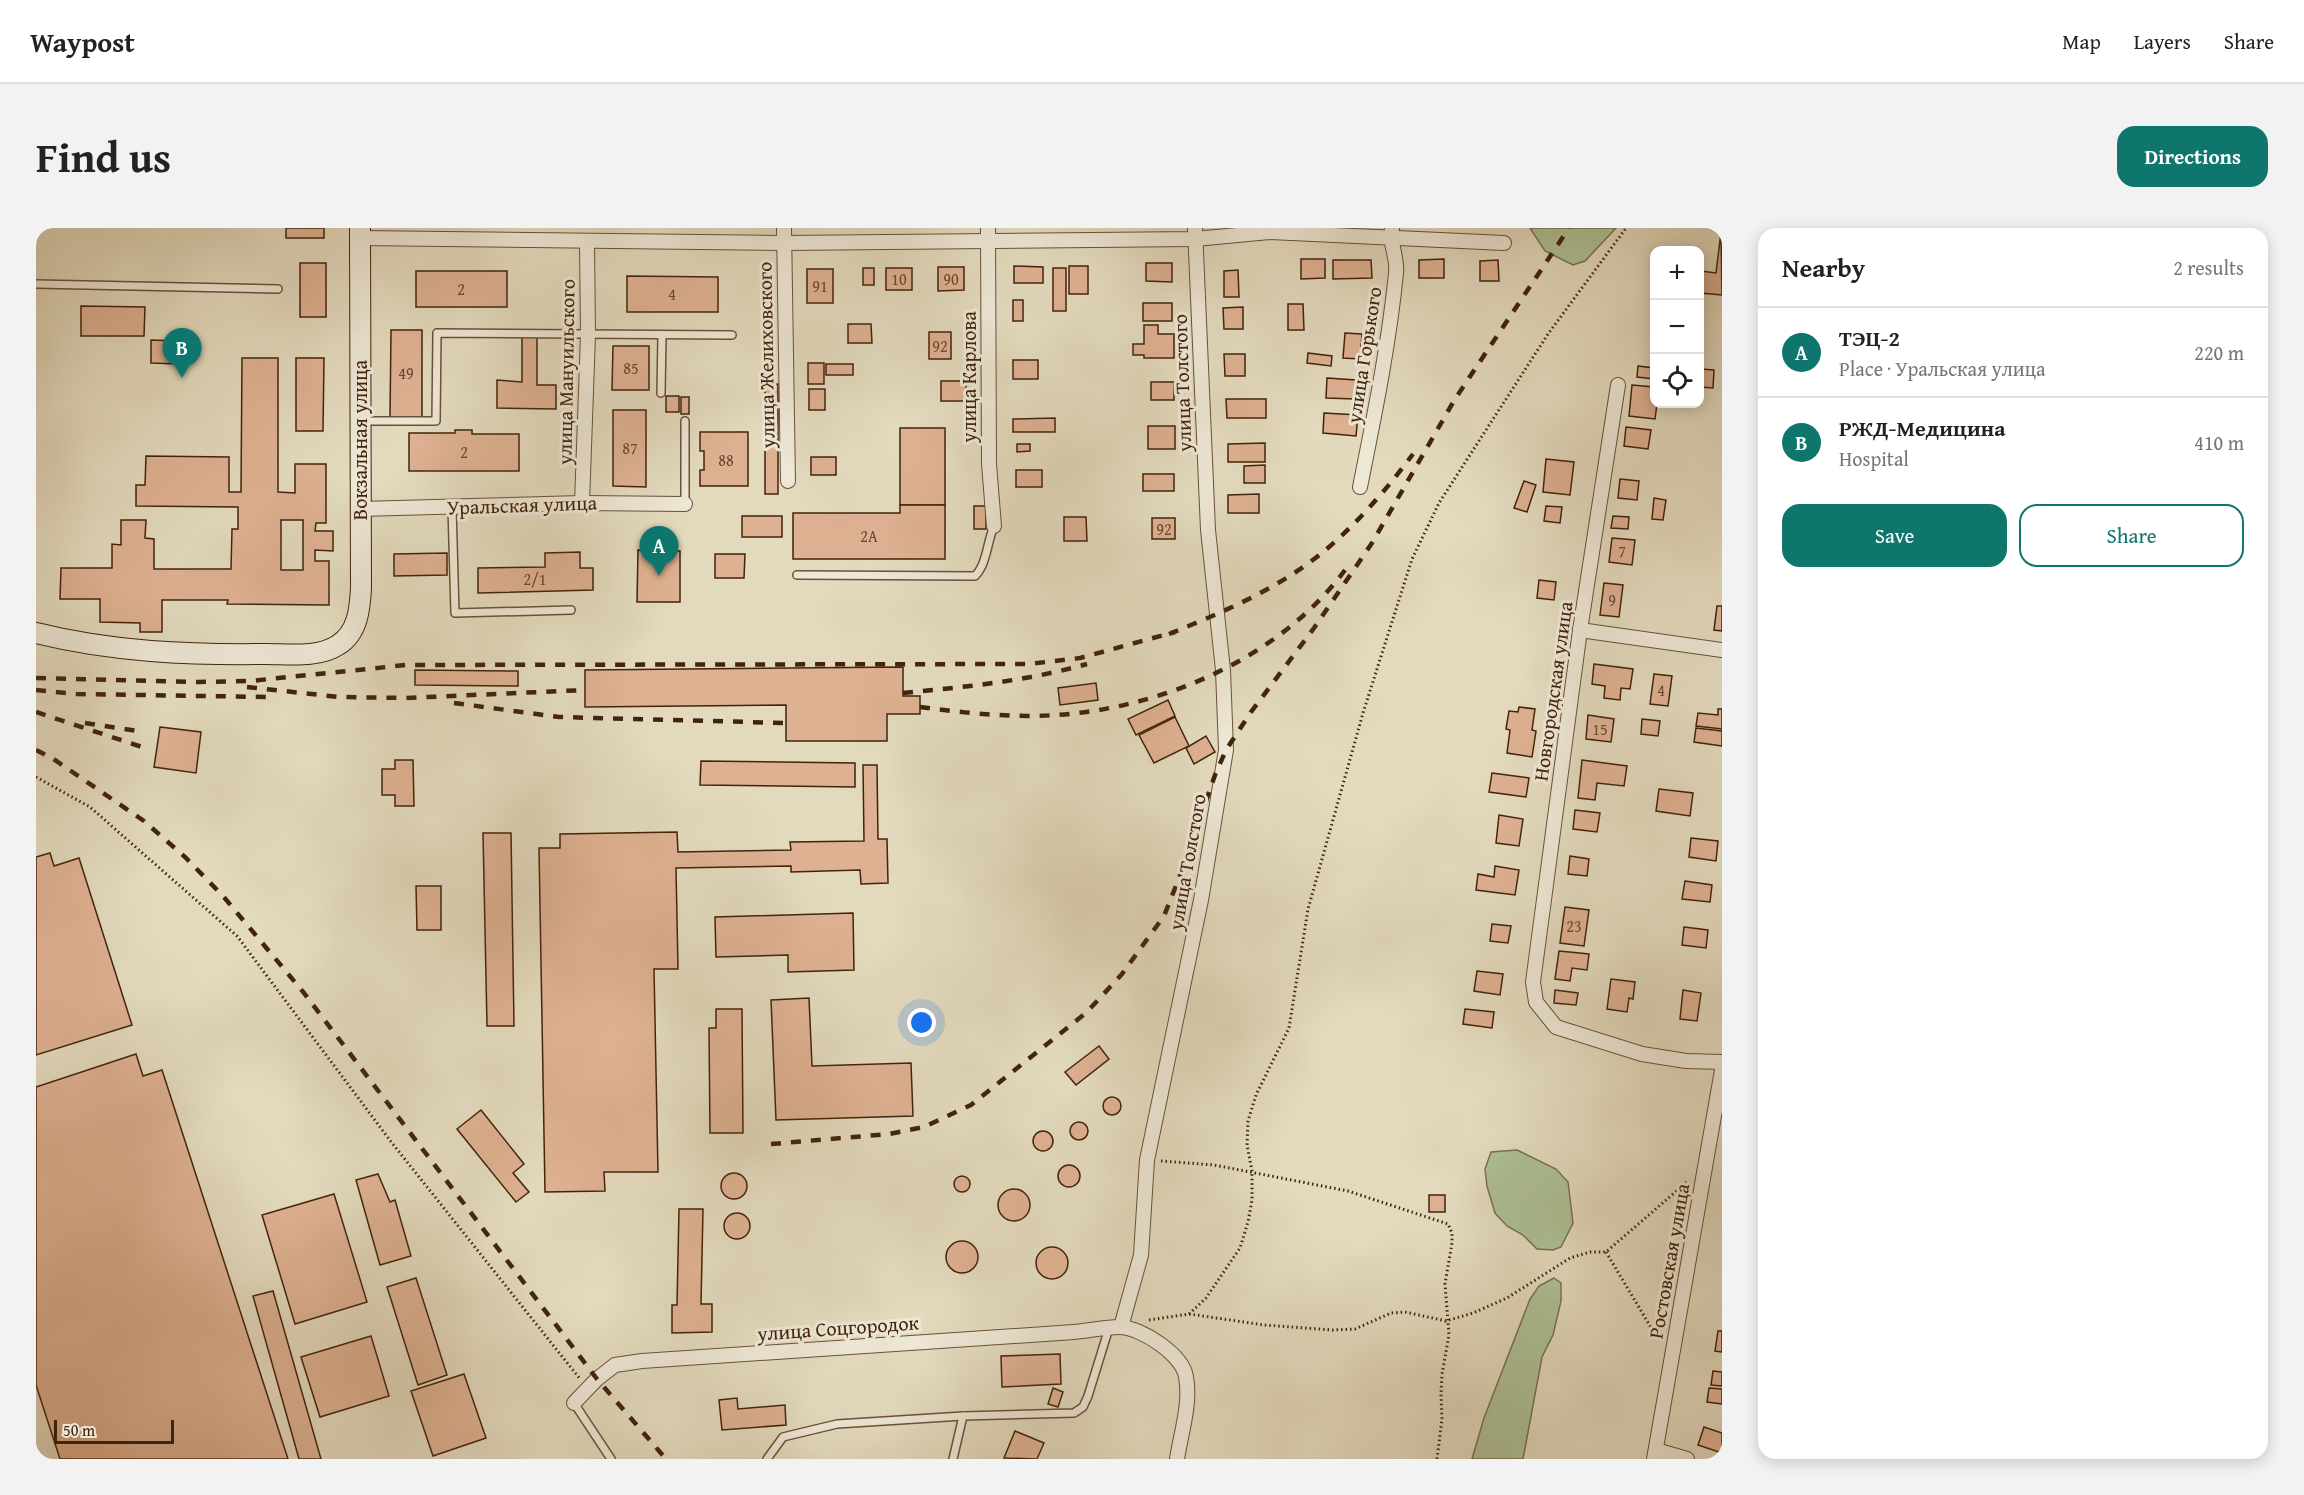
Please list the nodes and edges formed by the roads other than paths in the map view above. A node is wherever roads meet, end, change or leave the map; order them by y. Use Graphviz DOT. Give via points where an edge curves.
graph roads {
  1 [pos="784,228"];
  2 [pos="360,233"];
  3 [pos="1391,233"];
  4 [pos="501,234"];
  5 [pos="988,234"];
  6 [pos="1195,234"];
  7 [pos="577,237"];
  8 [pos="784,243"];
  9 [pos="1504,243"];
  10 [pos="36,284"];
  11 [pos="278,289"];
  12 [pos="588,335"];
  13 [pos="662,335"];
  14 [pos="732,335"];
  15 [pos="1618,385"];
  16 [pos="662,393"];
  17 [pos="359,421"];
  18 [pos="685,421"];
  19 [pos="788,481"];
  20 [pos="1360,487"];
  21 [pos="582,503"];
  22 [pos="685,504"];
  23 [pos="452,507"];
  24 [pos="360,509"];
  25 [pos="994,526"];
  26 [pos="797,575"];
  27 [pos="572,610"];
  28 [pos="1580,630"];
  29 [pos="36,633"];
  30 [pos="1722,650"];
  31 [pos="1722,1062"];
  32 [pos="1722,1070"];
  33 [pos="1115,1328"];
  34 [pos="574,1403"];
  35 [pos="963,1416"];
  36 [pos="1655,1455"];
  37 [pos="611,1459"];
  38 [pos="767,1459"];
  39 [pos="953,1459"];
  40 [pos="1178,1459"];
  41 [pos="1687,1459"];
  1 -- 8 [label="street, улица Желиховского"];
  2 -- 4 [label="street"];
  2 -- 17 [label="street, Вокзальная улица"];
  3 -- 6 [label="street"];
  3 -- 9 [label="street"];
  3 -- 20 [label="street, улица Горького" via="1397,270"];
  4 -- 7 [label="street"];
  5 -- 6 [label="street"];
  5 -- 8 [label="street"];
  5 -- 25 [label="street, улица Карлова"];
  6 -- 33 [label="street, улица Толстого" via="1208,530 1226,750 1202,900 1147,1160 1142,1255"];
  7 -- 8 [label="street"];
  7 -- 12 [label="street, улица Мануильского"];
  8 -- 19 [label="street, улица Желиховского"];
  10 -- 11 [label="lane"];
  12 -- 13 [label="lane"];
  12 -- 17 [label="lane" via="437,333 436,421"];
  12 -- 21 [label="street, улица Мануильского"];
  13 -- 14 [label="lane"];
  13 -- 16 [label="lane"];
  15 -- 28 [label="street, Новгородская улица"];
  17 -- 24 [label="street, Вокзальная улица"];
  18 -- 22 [label="lane"];
  21 -- 22 [label="street, Уральская улица"];
  21 -- 23 [label="street, Уральская улица"];
  23 -- 24 [label="street, Уральская улица"];
  23 -- 27 [label="lane" via="455,613"];
  24 -- 29 [label="street, Вокзальная улица" via="359,614 351,632 338,645 320,652 213,655 126,650"];
  25 -- 26 [label="lane" via="983,568 975,576"];
  28 -- 30 [label="street"];
  28 -- 31 [label="street, Новгородская улица" via="1533,982 1536,1002 1556,1027 1642,1054"];
  32 -- 36 [label="street, Ростовская улица"];
  33 -- 34 [label="street, улица Соцгородок" via="642,1361 615,1365"];
  33 -- 35 [label="lane" via="1083,1407 1074,1413"];
  33 -- 40 [label="street" via="1137,1331 1160,1344 1177,1359 1186,1374 1188,1392"];
  34 -- 37 [label="lane"];
  35 -- 38 [label="lane" via="837,1424 783,1437"];
  35 -- 39 [label="lane"];
  36 -- 41 [label="street"];
}
